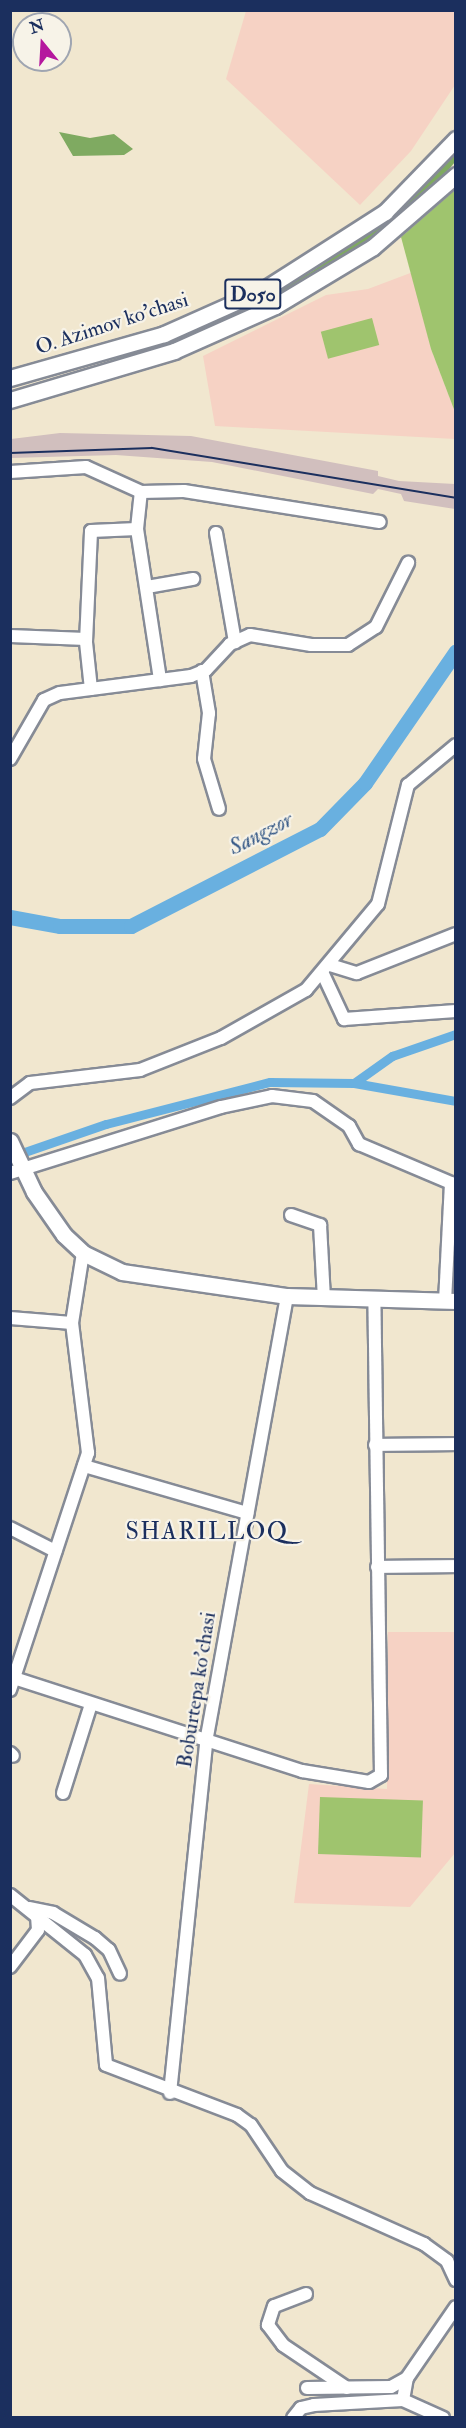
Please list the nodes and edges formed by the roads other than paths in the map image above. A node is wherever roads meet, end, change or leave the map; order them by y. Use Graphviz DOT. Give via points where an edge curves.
graph roads {
  1 [pos="456,139"];
  2 [pos="456,175"];
  3 [pos="46,369"];
  4 [pos="10,378"];
  5 [pos="52,390"];
  6 [pos="10,400"];
  7 [pos="10,472"];
  8 [pos="141,492"];
  9 [pos="380,522"];
  10 [pos="137,529"];
  11 [pos="216,533"];
  12 [pos="408,563"];
  13 [pos="193,579"];
  14 [pos="147,587"];
  15 [pos="10,636"];
  16 [pos="86,639"];
  17 [pos="235,642"];
  18 [pos="202,671"];
  19 [pos="160,680"];
  20 [pos="92,689"];
  21 [pos="456,745"];
  22 [pos="10,759"];
  23 [pos="219,809"];
  24 [pos="456,934"];
  25 [pos="327,970"];
  26 [pos="456,1011"];
  27 [pos="10,1098"];
  28 [pos="10,1141"];
  29 [pos="16,1171"];
  30 [pos="291,1215"];
  31 [pos="83,1253"];
  32 [pos="287,1296"];
  33 [pos="324,1299"];
  34 [pos="450,1301"];
  35 [pos="374,1302"];
  36 [pos="10,1318"];
  37 [pos="72,1323"];
  38 [pos="456,1444"];
  39 [pos="375,1445"];
  40 [pos="84,1466"];
  41 [pos="247,1513"];
  42 [pos="10,1528"];
  43 [pos="55,1551"];
  44 [pos="456,1566"];
  45 [pos="377,1567"];
  46 [pos="12,1684"];
  47 [pos="91,1704"];
  48 [pos="206,1742"];
  49 [pos="63,1792"];
  50 [pos="10,1895"];
  51 [pos="26,1907"];
  52 [pos="37,1917"];
  53 [pos="10,1967"];
  54 [pos="120,1974"];
  55 [pos="170,2093"];
  56 [pos="456,2280"];
  57 [pos="306,2294"];
  58 [pos="455,2310"];
  59 [pos="407,2378"];
  60 [pos="307,2388"];
  61 [pos="347,2388"];
  62 [pos="403,2400"];
  63 [pos="293,2418"];
  64 [pos="442,2418"];
  1 -- 3 [label="main road, O. Azimov ko'chasi / D050" via="384,212 271,285 164,334"];
  2 -- 5 [label="main road, O. Azimov ko'chasi / D050" via="373,246 275,306 174,351"];
  3 -- 4 [label="main road, O. Azimov ko'chasi / D050"];
  3 -- 5 [label="main road" via="40,381"];
  5 -- 6 [label="main road, D050"];
  7 -- 8 [label="street" via="86,467"];
  8 -- 9 [label="street" via="184,491"];
  8 -- 10 [label="street"];
  10 -- 14 [label="street"];
  10 -- 16 [label="street" via="91,531"];
  11 -- 17 [label="street"];
  12 -- 17 [label="street" via="376,627 348,645 310,645 250,635"];
  13 -- 14 [label="street"];
  14 -- 19 [label="street"];
  15 -- 16 [label="street"];
  16 -- 20 [label="street"];
  17 -- 18 [label="street"];
  18 -- 19 [label="street"];
  18 -- 23 [label="street" via="209,712 204,759"];
  19 -- 20 [label="street"];
  20 -- 22 [label="street" via="44,700"];
  21 -- 25 [label="street" via="408,785 378,904"];
  24 -- 25 [label="street" via="357,973"];
  25 -- 26 [label="street" via="344,1019"];
  25 -- 27 [label="street" via="306,990 221,1038 140,1070 30,1083"];
  28 -- 29 [label="main road"];
  29 -- 31 [label="main road" via="55,1224"];
  29 -- 34 [label="street" via="221,1107 272,1096 313,1101 348,1126 359,1144 451,1184"];
  30 -- 33 [label="street" via="320,1224"];
  31 -- 32 [label="main road" via="142,1277"];
  31 -- 37 [label="street"];
  32 -- 33 [label="main road"];
  32 -- 41 [label="street, Boburtepa ko'chasi"];
  33 -- 35 [label="main road"];
  34 -- 35 [label="main road"];
  35 -- 39 [label="street"];
  36 -- 37 [label="street"];
  37 -- 40 [label="street" via="88,1453"];
  38 -- 39 [label="street"];
  39 -- 45 [label="street"];
  40 -- 41 [label="street"];
  40 -- 43 [label="street"];
  41 -- 48 [label="street, Boburtepa ko'chasi"];
  42 -- 43 [label="street"];
  43 -- 46 [label="street"];
  44 -- 45 [label="street"];
  45 -- 48 [label="street" via="381,1775 369,1782 302,1771"];
  46 -- 47 [label="street"];
  47 -- 48 [label="street"];
  47 -- 49 [label="street"];
  48 -- 55 [label="street, Boburtepa ko'chasi"];
  50 -- 51 [label="street"];
  51 -- 52 [label="street"];
  51 -- 54 [label="street" via="53,1913 95,1938 109,1950"];
  52 -- 53 [label="street" via="38,1930"];
  52 -- 55 [label="street" via="85,1955 98,1978 106,2065"];
  55 -- 56 [label="street" via="237,2115 251,2125 282,2171 310,2193 424,2244 447,2261"];
  57 -- 61 [label="street" via="274,2306 268,2325 283,2345"];
  58 -- 59 [label="street"];
  59 -- 61 [label="street" via="391,2387"];
  59 -- 62 [label="street"];
  60 -- 61 [label="street"];
  62 -- 63 [label="street" via="315,2405 301,2408"];
  62 -- 64 [label="street"];
}
